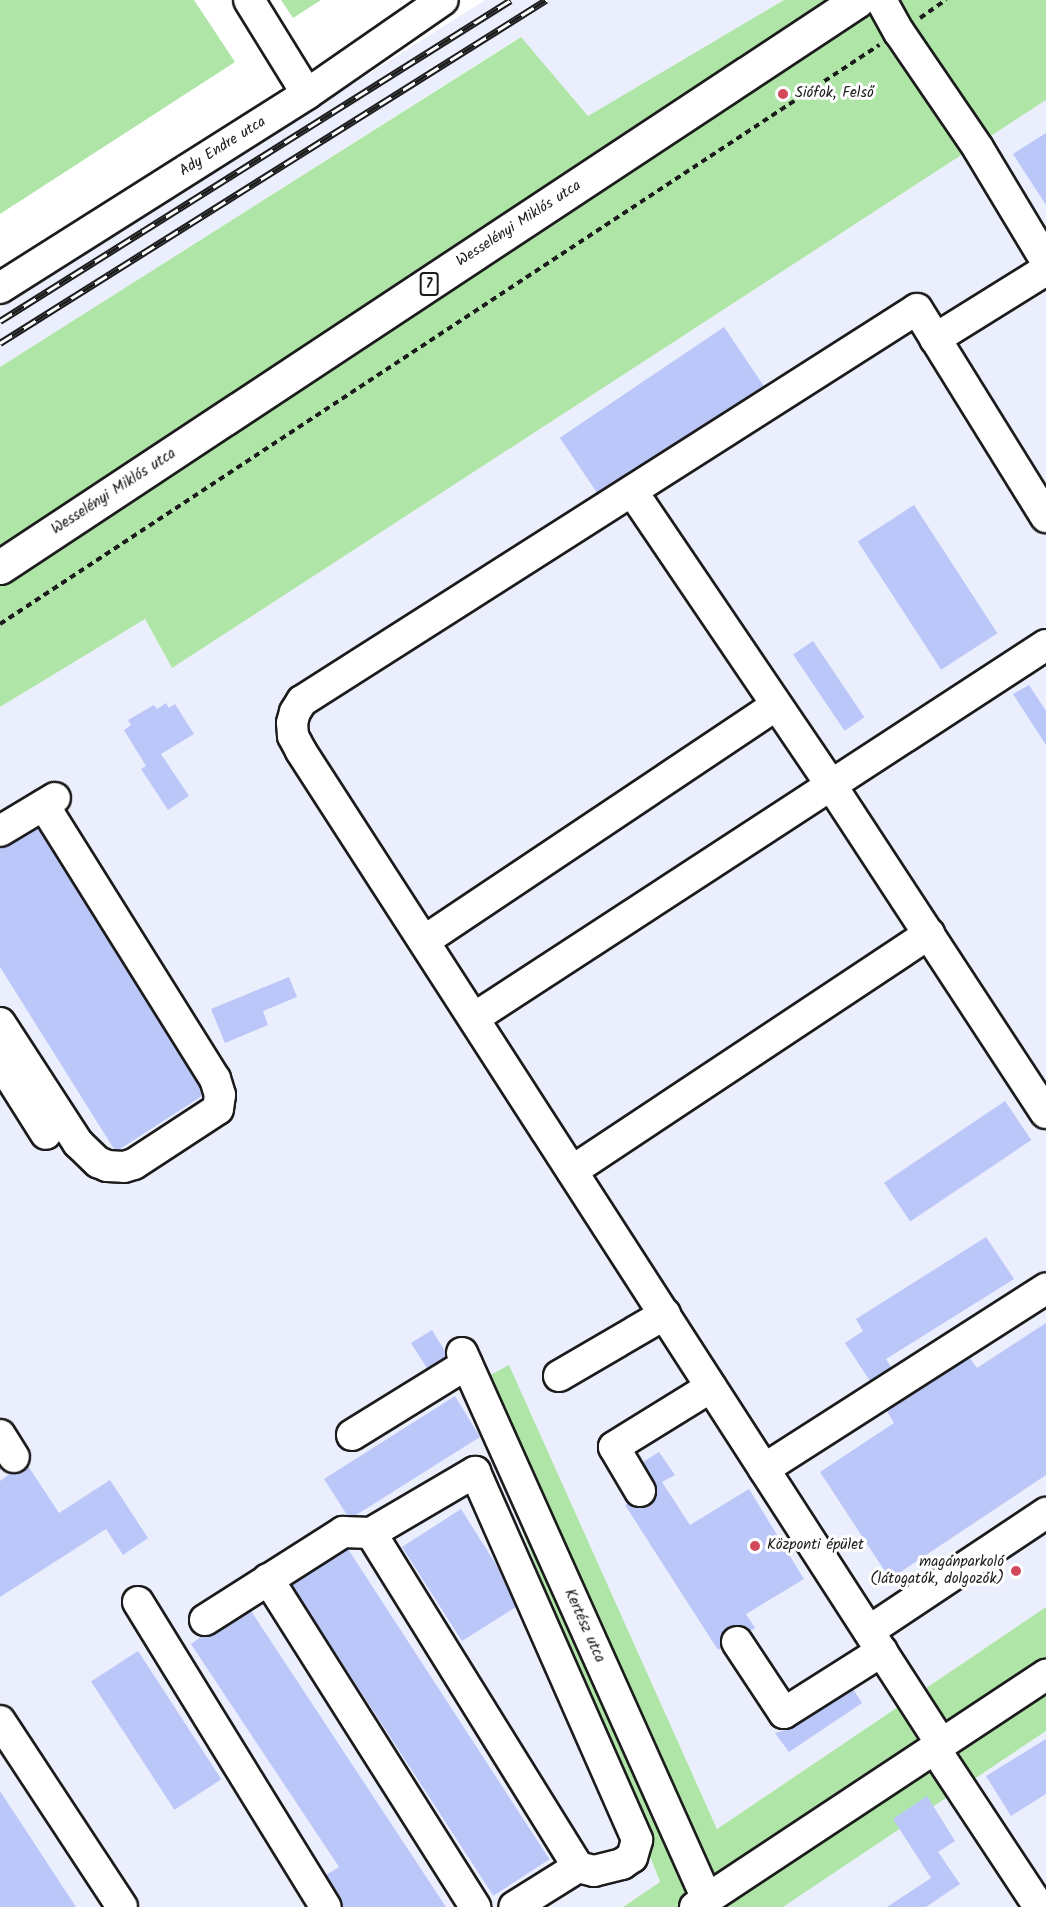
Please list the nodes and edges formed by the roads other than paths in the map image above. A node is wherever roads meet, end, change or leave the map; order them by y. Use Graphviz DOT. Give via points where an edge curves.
graph roads {
  1 [pos="249,0"];
  2 [pos="443,0"];
  3 [pos="858,0"];
  4 [pos="881,0"];
  5 [pos="307,94"];
  6 [pos="1046,261"];
  7 [pos="1046,270"];
  8 [pos="0,288"];
  9 [pos="935,339"];
  10 [pos="1037,481"];
  11 [pos="632,491"];
  12 [pos="1046,517"];
  13 [pos="0,567"];
  14 [pos="1041,658"];
  15 [pos="776,705"];
  16 [pos="831,785"];
  17 [pos="0,831"];
  18 [pos="929,934"];
  19 [pos="424,941"];
  20 [pos="474,1018"];
  21 [pos="0,1023"];
  22 [pos="0,1061"];
  23 [pos="1046,1113"];
  24 [pos="46,1134"];
  25 [pos="572,1171"];
  26 [pos="1046,1289"];
  27 [pos="665,1314"];
  28 [pos="559,1376"];
  29 [pos="711,1387"];
  30 [pos="352,1435"];
  31 [pos="764,1469"];
  32 [pos="640,1491"];
  33 [pos="1046,1513"];
  34 [pos="371,1533"];
  35 [pos="268,1579"];
  36 [pos="138,1602"];
  37 [pos="205,1620"];
  38 [pos="875,1641"];
  39 [pos="737,1642"];
  40 [pos="1046,1675"];
  41 [pos="0,1721"];
  42 [pos="939,1747"];
  43 [pos="578,1867"];
  44 [pos="701,1903"];
  45 [pos="122,1907"];
  46 [pos="326,1907"];
  47 [pos="475,1907"];
  48 [pos="514,1907"];
  49 [pos="1039,1907"];
  1 -- 5 [label="street"];
  2 -- 5 [label="street, Ady Endre utca"];
  3 -- 13 [label="main road, Wesselényi Miklós utca / 7"];
  4 -- 6 [label="street"];
  5 -- 8 [label="street, Ady Endre utca"];
  7 -- 9 [label="street"];
  9 -- 10 [label="street"];
  9 -- 11 [label="street" via="917,309"];
  10 -- 12 [label="street"];
  11 -- 15 [label="street"];
  11 -- 19 [label="street" via="302,701 295,712 293,736"];
  14 -- 16 [label="street"];
  15 -- 16 [label="street"];
  15 -- 19 [label="street"];
  16 -- 18 [label="street"];
  16 -- 20 [label="street"];
  17 -- 21 [label="street" via="50,801 215,1079 220,1095 218,1109 134,1164 107,1166 78,1143"];
  18 -- 23 [label="street"];
  18 -- 25 [label="street"];
  19 -- 20 [label="street"];
  20 -- 25 [label="street"];
  22 -- 24 [label="street"];
  25 -- 27 [label="street"];
  26 -- 31 [label="street"];
  27 -- 28 [label="street"];
  27 -- 29 [label="street"];
  29 -- 31 [label="street"];
  29 -- 32 [label="street" via="614,1447"];
  30 -- 44 [label="street, Kertész utca" via="465,1358"];
  31 -- 38 [label="street"];
  33 -- 38 [label="street"];
  34 -- 35 [label="street" via="343,1532"];
  34 -- 43 [label="street"];
  34 -- 43 [label="street" via="475,1472 637,1840 632,1857 622,1864 594,1871"];
  35 -- 37 [label="street"];
  35 -- 47 [label="street"];
  36 -- 46 [label="street"];
  38 -- 39 [label="street" via="784,1713"];
  38 -- 42 [label="street"];
  40 -- 42 [label="street"];
  41 -- 45 [label="street"];
  42 -- 44 [label="street"];
  42 -- 49 [label="street"];
  43 -- 48 [label="street"];
}
